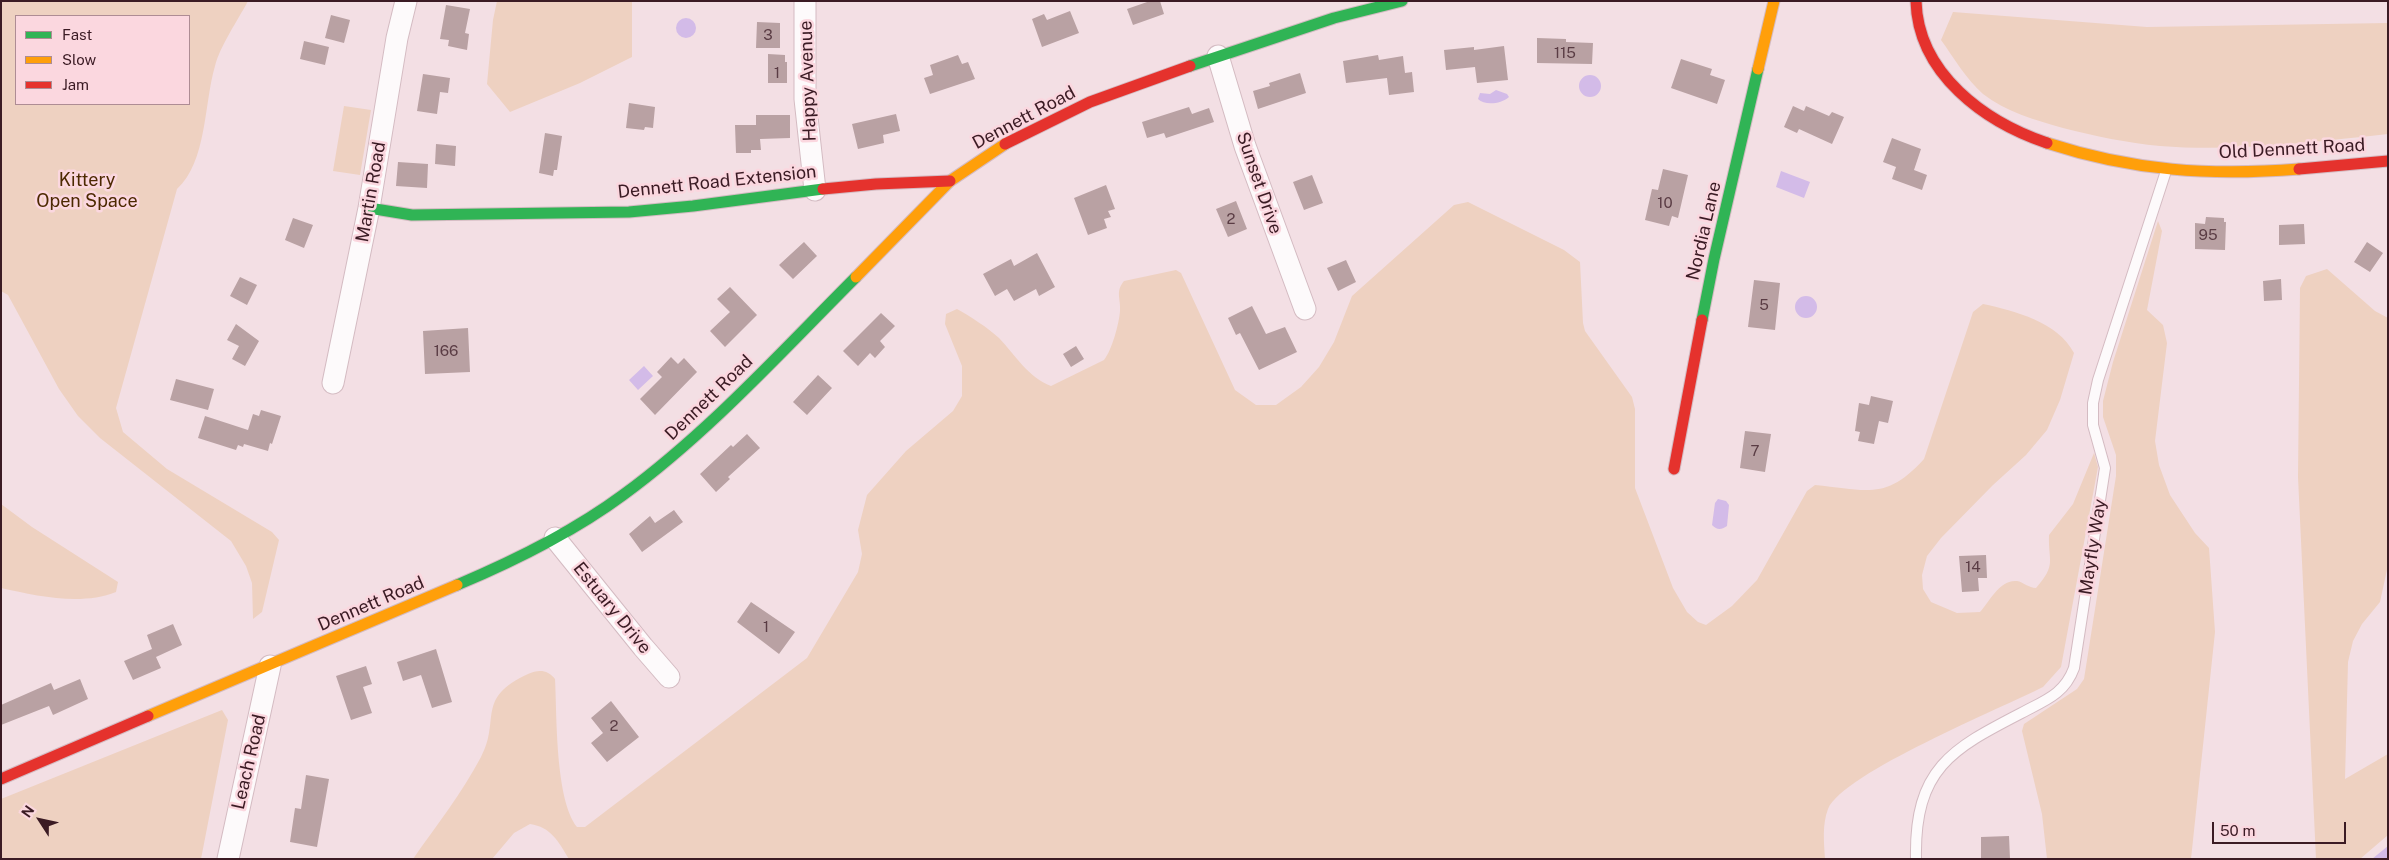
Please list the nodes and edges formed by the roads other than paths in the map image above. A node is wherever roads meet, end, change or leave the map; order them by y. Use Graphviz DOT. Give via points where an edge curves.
graph roads {
  1 [pos="406,1"];
  2 [pos="805,1"];
  3 [pos="1402,1"];
  4 [pos="1774,1"];
  5 [pos="1916,1"];
  6 [pos="1218,56"];
  7 [pos="2388,161"];
  8 [pos="2166,170"];
  9 [pos="950,181"];
  10 [pos="815,190"];
  11 [pos="369,208"];
  12 [pos="1305,309"];
  13 [pos="333,383"];
  14 [pos="1674,469"];
  15 [pos="555,538"];
  16 [pos="270,666"];
  17 [pos="669,677"];
  18 [pos="1,779"];
  19 [pos="228,859"];
  20 [pos="1916,859"];
  1 -- 11 [label="street, Martin Road"];
  2 -- 10 [label="street, Happy Avenue" via="805,99"];
  3 -- 6 [label="street, Dennett Road" via="1334,18"];
  4 -- 14 [label="street, Nordia Lane" via="1714,259"];
  5 -- 8 [label="street, Old Dennett Road" via="1921,32 1946,78 1962,96 1992,120 2026,136 2084,154"];
  6 -- 9 [label="street, Dennett Road" via="1090,102 1037,126 1007,142"];
  6 -- 12 [label="street, Sunset Drive" via="1244,146"];
  7 -- 8 [label="street, Old Dennett Road" via="2270,171"];
  8 -- 20 [label="lane, Mayfly Way" via="2093,404 2093,425 2105,468 2074,668 2070,678 2054,696 1981,734 1953,752 1943,763 1922,800 1916,828"];
  9 -- 10 [label="street, Dennett Road Extension" via="910,181"];
  9 -- 15 [label="street, Dennett Road" via="723,411 678,452 623,495"];
  10 -- 11 [label="street, Dennett Road Extension" via="655,210 436,216"];
  11 -- 13 [label="street, Martin Road"];
  15 -- 16 [label="street, Dennett Road" via="495,569"];
  15 -- 17 [label="street, Estuary Drive"];
  16 -- 18 [label="street, Dennett Road"];
  16 -- 19 [label="street, Leach Road"];
}
